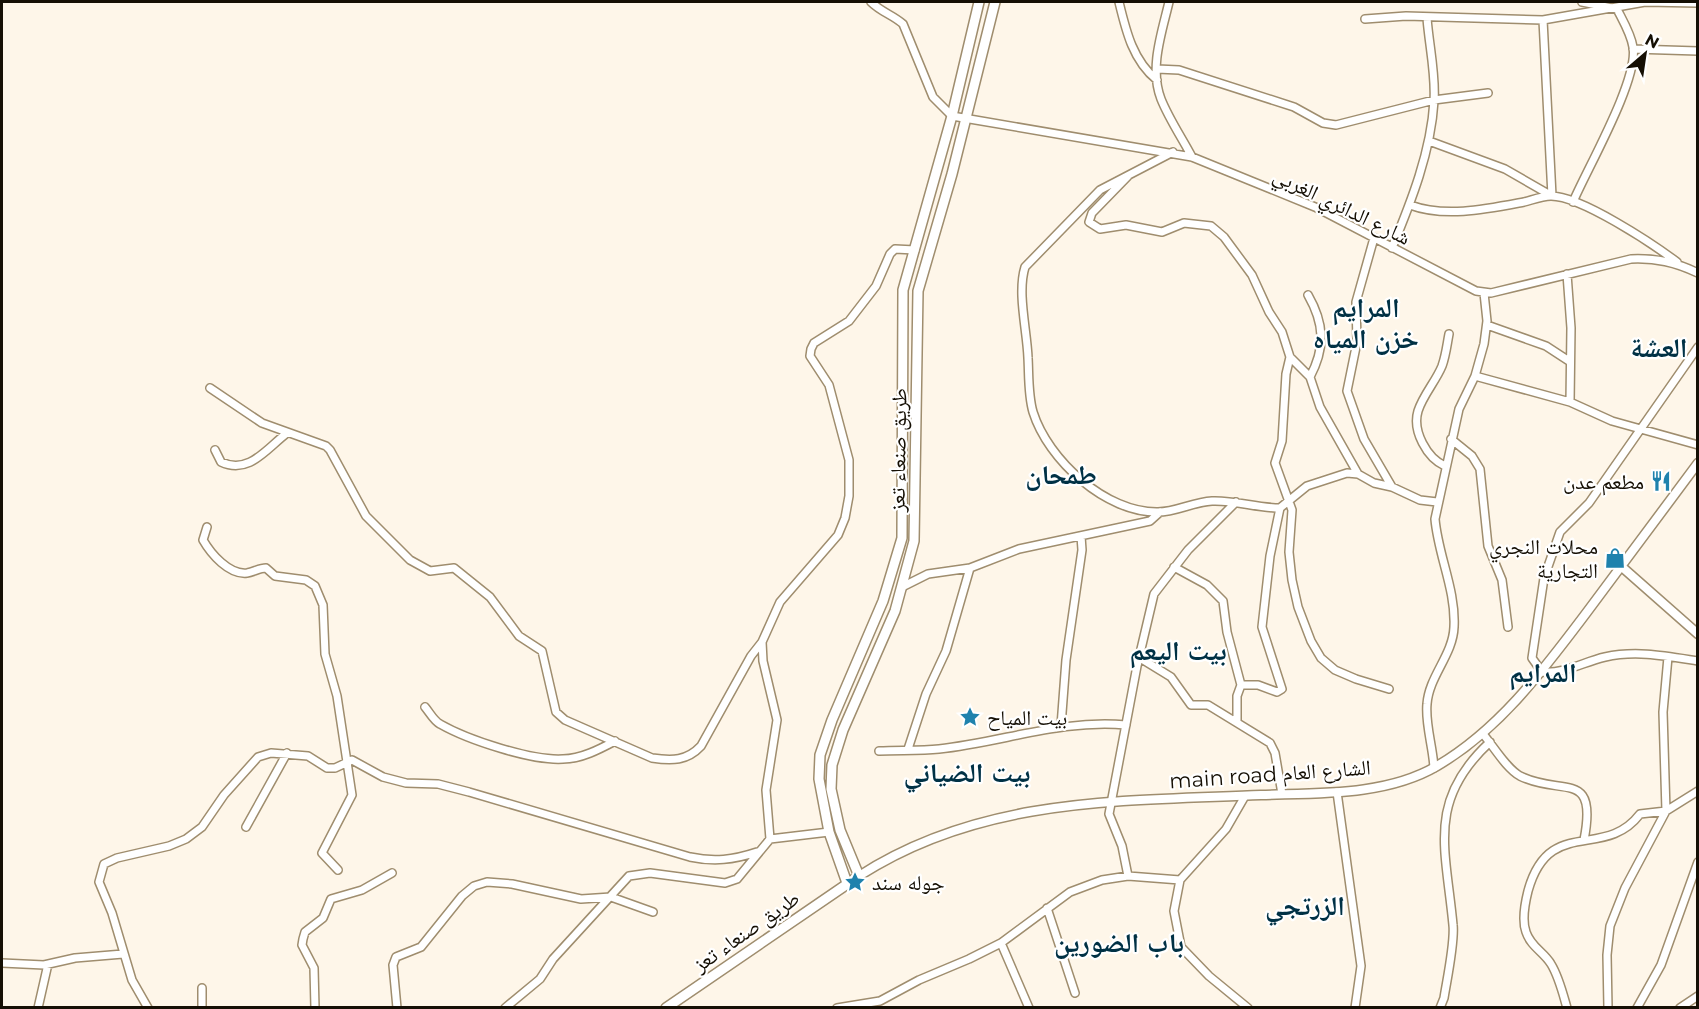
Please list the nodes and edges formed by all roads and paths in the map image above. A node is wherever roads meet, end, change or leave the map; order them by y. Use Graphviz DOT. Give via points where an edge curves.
graph roads {
  1 [pos="871,2"];
  2 [pos="979,2"];
  3 [pos="995,2"];
  4 [pos="1119,2"];
  5 [pos="1169,2"];
  6 [pos="1582,2"];
  7 [pos="1698,3"];
  8 [pos="1617,9"];
  9 [pos="1426,18"];
  10 [pos="1365,19"];
  11 [pos="1543,20"];
  12 [pos="1634,49"];
  13 [pos="1698,51"];
  14 [pos="1157,69"];
  15 [pos="1157,80"];
  16 [pos="1488,93"];
  17 [pos="1434,100"];
  18 [pos="952,116"];
  19 [pos="965,119"];
  20 [pos="1429,141"];
  21 [pos="1173,152"];
  22 [pos="1192,157"];
  23 [pos="1128,176"];
  24 [pos="1552,196"];
  25 [pos="1573,202"];
  26 [pos="1410,205"];
  27 [pos="1374,238"];
  28 [pos="1392,248"];
  29 [pos="915,250"];
  30 [pos="1679,264"];
  31 [pos="1698,273"];
  32 [pos="1567,274"];
  33 [pos="1484,293"];
  34 [pos="1308,295"];
  35 [pos="1487,326"];
  36 [pos="1449,334"];
  37 [pos="1698,347"];
  38 [pos="1290,357"];
  39 [pos="1569,362"];
  40 [pos="1475,376"];
  41 [pos="1310,377"];
  42 [pos="210,388"];
  43 [pos="1570,402"];
  44 [pos="1641,430"];
  45 [pos="287,433"];
  46 [pos="1451,439"];
  47 [pos="1698,445"];
  48 [pos="215,450"];
  49 [pos="1698,463"];
  50 [pos="1445,466"];
  51 [pos="1358,474"];
  52 [pos="1392,487"];
  53 [pos="1290,499"];
  54 [pos="1236,502"];
  55 [pos="1437,502"];
  56 [pos="1280,508"];
  57 [pos="1160,512"];
  58 [pos="207,527"];
  59 [pos="1081,536"];
  60 [pos="1174,567"];
  61 [pos="1622,567"];
  62 [pos="970,568"];
  63 [pos="891,581"];
  64 [pos="904,586"];
  65 [pos="1508,627"];
  66 [pos="1698,634"];
  67 [pos="762,642"];
  68 [pos="1668,657"];
  69 [pos="1140,658"];
  70 [pos="1698,661"];
  71 [pos="1542,672"];
  72 [pos="1241,685"];
  73 [pos="1389,689"];
  74 [pos="425,707"];
  75 [pos="1237,721"];
  76 [pos="1126,725"];
  77 [pos="1061,726"];
  78 [pos="1483,734"];
  79 [pos="615,741"];
  80 [pos="1490,742"];
  81 [pos="908,749"];
  82 [pos="879,751"];
  83 [pos="287,753"];
  84 [pos="348,762"];
  85 [pos="1434,768"];
  86 [pos="1698,791"];
  87 [pos="1337,792"];
  88 [pos="1282,794"];
  89 [pos="1245,796"];
  90 [pos="1111,801"];
  91 [pos="1666,812"];
  92 [pos="246,827"];
  93 [pos="828,832"];
  94 [pos="770,839"];
  95 [pos="1584,840"];
  96 [pos="757,852"];
  97 [pos="1698,862"];
  98 [pos="338,870"];
  99 [pos="392,873"];
  100 [pos="859,876"];
  101 [pos="1128,876"];
  102 [pos="1180,880"];
  103 [pos="847,883"];
  104 [pos="611,897"];
  105 [pos="1047,908"];
  106 [pos="653,912"];
  107 [pos="1001,943"];
  108 [pos="123,954"];
  109 [pos="2,963"];
  110 [pos="48,964"];
  111 [pos="202,988"];
  112 [pos="1075,993"];
  113 [pos="1698,996"];
  114 [pos="38,1008"];
  115 [pos="148,1008"];
  116 [pos="202,1008"];
  117 [pos="315,1008"];
  118 [pos="397,1008"];
  119 [pos="505,1008"];
  120 [pos="666,1008"];
  121 [pos="837,1008"];
  122 [pos="1029,1008"];
  123 [pos="1248,1008"];
  124 [pos="1355,1008"];
  125 [pos="1440,1008"];
  126 [pos="1568,1008"];
  127 [pos="1608,1008"];
  128 [pos="1637,1008"];
  129 [pos="1680,1008"];
  1 -- 18 [label="street" via="903,24 933,97"];
  2 -- 18 [label="highway, طريق صنعاء تعز"];
  3 -- 19 [label="highway, طريق صنعاء تعز"];
  4 -- 15 [label="street" via="1140,65"];
  5 -- 14 [label="street"];
  6 -- 8 [label="street"];
  7 -- 8 [label="street" via="1645,2"];
  8 -- 11 [label="street"];
  8 -- 12 [label="street"];
  9 -- 10 [label="street"];
  9 -- 11 [label="street"];
  9 -- 17 [label="street"];
  11 -- 24 [label="street"];
  12 -- 13 [label="street"];
  12 -- 25 [label="street" via="1623,95"];
  14 -- 15 [label="street"];
  14 -- 17 [label="street" via="1179,70 1294,107 1323,123 1336,124"];
  15 -- 22 [label="street" via="1161,98"];
  16 -- 17 [label="street"];
  17 -- 20 [label="street"];
  18 -- 19 [label="street, شارع الدائري الغربي"];
  18 -- 29 [label="highway, طريق صنعاء تعز"];
  19 -- 21 [label="street, شارع الدائري الغربي"];
  19 -- 64 [label="highway, طريق صنعاء تعز" via="918,291 914,541"];
  20 -- 24 [label="street" via="1505,169"];
  20 -- 26 [label="street"];
  21 -- 22 [label="street, شارع الدائري الغربي"];
  21 -- 23 [label="street"];
  22 -- 27 [label="street, شارع الدائري الغربي" via="1315,207"];
  23 -- 38 [label="street" via="1092,213 1092,226 1133,226 1162,232 1184,223 1218,231 1255,279 1289,346"];
  23 -- 57 [label="street" via="1100,190 1025,267 1021,279 1030,398 1052,449 1077,474 1116,502"];
  24 -- 25 [label="street"];
  24 -- 26 [label="street" via="1452,212 1425,211"];
  25 -- 30 [label="street" via="1654,245"];
  26 -- 28 [label="street"];
  27 -- 28 [label="street, شارع الدائري الغربي"];
  27 -- 52 [label="street" via="1356,302 1357,342 1347,391 1364,439"];
  28 -- 33 [label="street, شارع الدائري الغربي"];
  29 -- 63 [label="highway, طريق صنعاء تعز" via="903,290 902,538"];
  29 -- 67 [label="street" via="895,249 859,309 811,350 810,356 830,385 849,460 847,507 838,536 780,602"];
  30 -- 31 [label="street"];
  30 -- 32 [label="street" via="1654,258 1631,259"];
  32 -- 33 [label="street"];
  32 -- 39 [label="street"];
  33 -- 35 [label="street"];
  34 -- 41 [label="street" via="1319,314 1322,337 1318,361"];
  35 -- 39 [label="street" via="1546,346"];
  35 -- 40 [label="street"];
  36 -- 50 [label="street" via="1441,368 1417,417 1426,448"];
  37 -- 44 [label="street"];
  38 -- 41 [label="street"];
  38 -- 53 [label="street" via="1282,441 1275,463"];
  39 -- 43 [label="street"];
  40 -- 43 [label="street"];
  40 -- 46 [label="street" via="1459,409"];
  41 -- 51 [label="street" via="1320,407"];
  42 -- 45 [label="street" via="247,414"];
  43 -- 44 [label="street" via="1612,422"];
  44 -- 47 [label="street"];
  44 -- 71 [label="street" via="1589,503 1560,532 1548,562 1537,612 1532,658"];
  45 -- 48 [label="street" via="252,463 240,467 221,462"];
  45 -- 79 [label="street" via="330,450 366,516 410,560 430,571 454,568 475,582 519,636 542,651 556,712 565,720"];
  46 -- 50 [label="street"];
  46 -- 65 [label="street" via="1472,456 1480,469 1485,531 1502,580"];
  49 -- 61 [label="main road, main road الشارع العام"];
  50 -- 55 [label="street"];
  51 -- 52 [label="street"];
  51 -- 53 [label="street" via="1317,481"];
  52 -- 55 [label="street" via="1420,500"];
  53 -- 56 [label="street"];
  53 -- 73 [label="street" via="1292,580 1311,641 1321,658 1335,670"];
  54 -- 56 [label="street"];
  54 -- 57 [label="street" via="1196,503"];
  54 -- 60 [label="street"];
  55 -- 85 [label="street" via="1436,535 1447,574 1454,627 1451,645 1426,704"];
  56 -- 72 [label="street" via="1262,627 1282,689 1277,692 1258,685"];
  57 -- 59 [label="street" via="1150,521"];
  58 -- 84 [label="street" via="203,540 217,561 243,573 266,568 275,576 306,580 315,586 323,605 325,654"];
  59 -- 62 [label="street" via="1019,549"];
  59 -- 77 [label="street"];
  60 -- 69 [label="street" via="1154,594"];
  60 -- 72 [label="street" via="1207,585 1223,601"];
  61 -- 66 [label="main road"];
  61 -- 71 [label="main road, main road الشارع العام"];
  62 -- 64 [label="street" via="941,571"];
  62 -- 81 [label="street" via="946,651 926,694"];
  63 -- 64 [label="highway"];
  63 -- 93 [label="highway, طريق صنعاء تعز" via="820,755 819,779"];
  64 -- 100 [label="highway, طريق صنعاء تعز" via="832,765 831,789 840,830"];
  67 -- 79 [label="street" via="701,747 691,757 652,758"];
  67 -- 94 [label="street" via="777,720 766,790"];
  68 -- 70 [label="street"];
  68 -- 71 [label="street" via="1626,654 1567,670"];
  68 -- 91 [label="street" via="1663,696"];
  69 -- 75 [label="street" via="1171,677 1191,705 1208,705"];
  69 -- 76 [label="street"];
  71 -- 78 [label="main road, main road الشارع العام"];
  72 -- 75 [label="street"];
  74 -- 79 [label="street" via="438,723 480,742 546,759 565,760"];
  75 -- 88 [label="street" via="1274,749"];
  76 -- 77 [label="street"];
  76 -- 90 [label="street"];
  77 -- 81 [label="street" via="938,749"];
  78 -- 80 [label="street"];
  78 -- 85 [label="main road, main road الشارع العام"];
  80 -- 95 [label="street" via="1521,776 1569,787 1584,798 1589,812"];
  80 -- 125 [label="street" via="1463,773 1455,794 1448,800 1444,819 1444,858 1454,927"];
  81 -- 82 [label="street"];
  83 -- 84 [label="street" via="308,756 327,768"];
  83 -- 92 [label="street"];
  83 -- 108 [label="street" via="258,757 202,827 186,839 104,864 99,882"];
  84 -- 96 [label="street" via="352,760 383,777 469,792 690,857 735,860"];
  84 -- 98 [label="street" via="352,795 322,853"];
  85 -- 87 [label="main road, main road الشارع العام" via="1399,782"];
  86 -- 91 [label="street"];
  87 -- 88 [label="main road, main road الشارع العام"];
  87 -- 124 [label="street" via="1361,966"];
  88 -- 89 [label="main road, main road الشارع العام"];
  89 -- 90 [label="main road, main road الشارع العام"];
  89 -- 102 [label="street" via="1220,838"];
  90 -- 100 [label="main road, main road الشارع العام" via="1028,810 965,826 891,855"];
  90 -- 101 [label="street" via="1109,814 1122,846"];
  91 -- 95 [label="street" via="1640,814 1626,830"];
  91 -- 127 [label="street" via="1616,906 1607,955"];
  93 -- 94 [label="street"];
  93 -- 103 [label="highway, طريق صنعاء تعز"];
  94 -- 96 [label="street"];
  95 -- 126 [label="street" via="1548,852 1531,880 1525,909 1526,933 1553,968"];
  96 -- 104 [label="street" via="737,879 725,883 637,873 619,884"];
  97 -- 128 [label="street" via="1661,965"];
  99 -- 117 [label="street" via="362,890 331,899 323,918 305,933 302,945 314,968"];
  100 -- 103 [label="highway, طريق صنعاء تعز"];
  101 -- 102 [label="street"];
  101 -- 105 [label="street" via="1102,880 1070,892"];
  102 -- 123 [label="street" via="1174,911 1181,947"];
  103 -- 120 [label="highway, طريق صنعاء تعز"];
  104 -- 106 [label="street"];
  104 -- 118 [label="street" via="580,899 512,884 487,882 474,886 421,947 396,957 393,965"];
  104 -- 119 [label="street" via="553,959 540,979"];
  105 -- 107 [label="street"];
  105 -- 112 [label="street"];
  107 -- 121 [label="street" via="880,1000"];
  107 -- 122 [label="street"];
  108 -- 110 [label="street"];
  108 -- 115 [label="street"];
  109 -- 110 [label="street"];
  110 -- 114 [label="street"];
  111 -- 116 [label="street"];
  113 -- 129 [label="street"];
}
